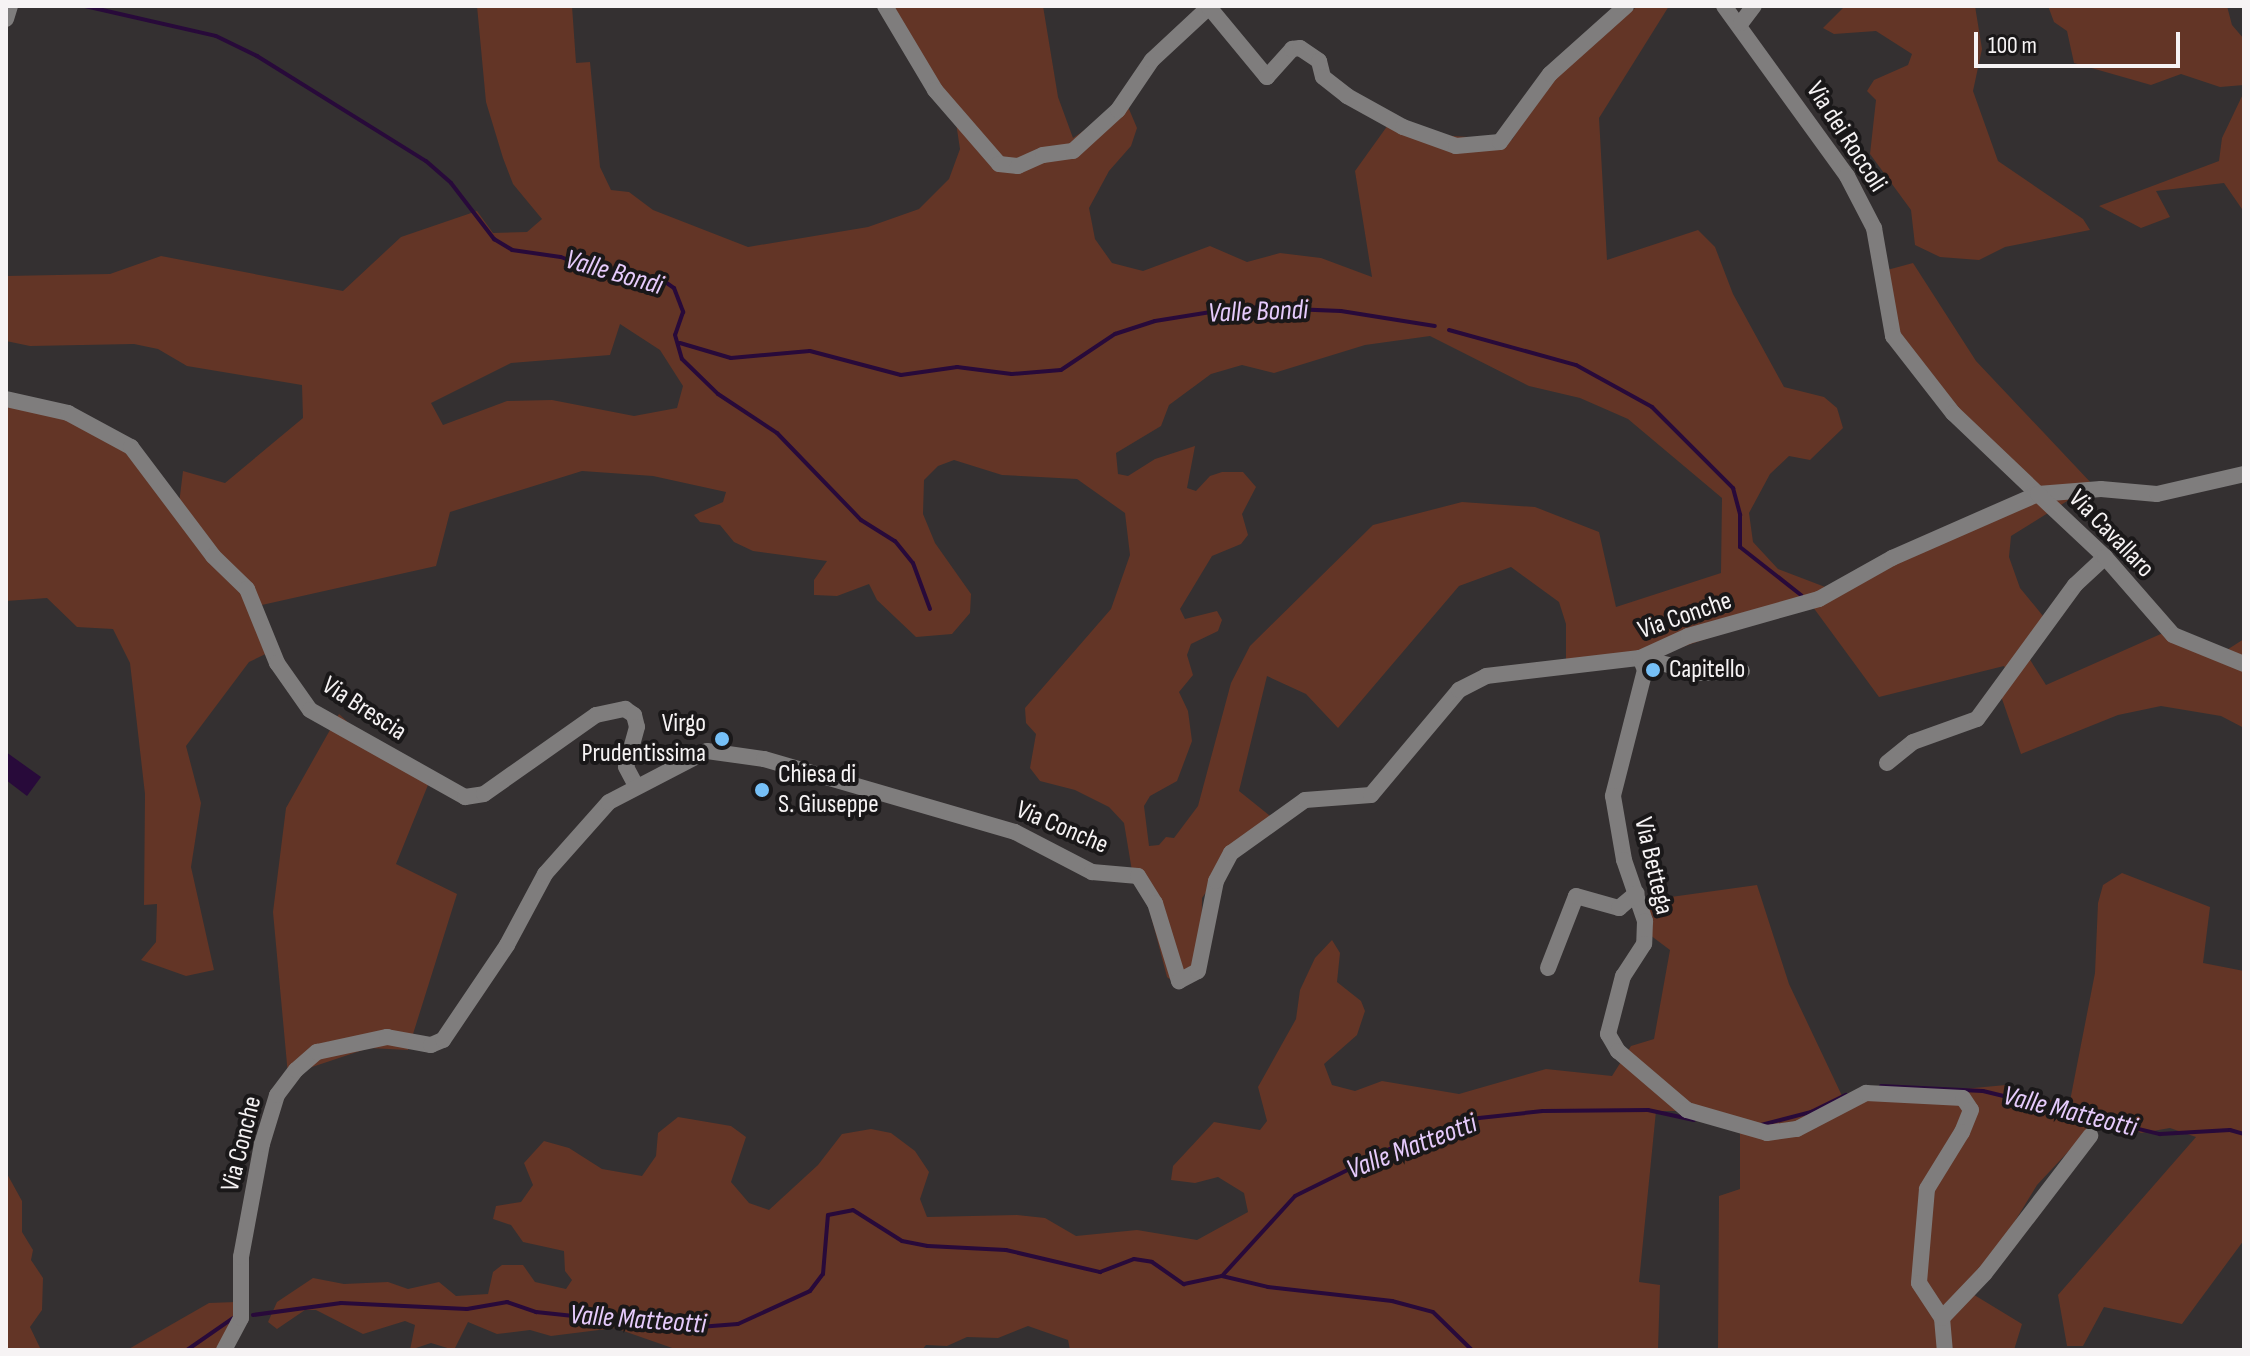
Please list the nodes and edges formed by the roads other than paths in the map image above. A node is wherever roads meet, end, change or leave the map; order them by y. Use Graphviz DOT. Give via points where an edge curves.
graph roads {
  1 [pos="10,6"];
  2 [pos="885,6"];
  3 [pos="1626,6"];
  4 [pos="1724,6"];
  5 [pos="1754,6"];
  6 [pos="1741,14"];
  7 [pos="6,19"];
  8 [pos="6,399"];
  9 [pos="2244,474"];
  10 [pos="2038,494"];
  11 [pos="2105,557"];
  12 [pos="1640,658"];
  13 [pos="2244,664"];
  14 [pos="1742,671"];
  15 [pos="1887,763"];
  16 [pos="636,786"];
  17 [pos="1637,893"];
  18 [pos="1548,968"];
  19 [pos="2090,1136"];
  20 [pos="1942,1318"];
  21 [pos="224,1350"];
  22 [pos="1945,1350"];
  1 -- 7 [label="street"];
  2 -- 3 [label="street" via="935,90 999,164 1018,166 1043,155 1073,151 1118,110 1152,60 1209,7 1267,77 1292,49 1300,48 1319,61 1323,77 1347,96 1403,127 1456,146 1500,142 1550,74"];
  4 -- 6 [label="street, Via dei Roccoli"];
  5 -- 6 [label="street"];
  6 -- 10 [label="street, Via dei Roccoli" via="1847,176 1874,228 1893,336 1953,413"];
  8 -- 16 [label="street, Via Brescia" via="68,413 131,447 213,556 247,589 277,663 310,710 465,797 484,794 596,715 625,709 634,715 637,727 626,767"];
  9 -- 10 [label="street, Via Cavallaro" via="2157,494 2101,489"];
  10 -- 11 [label="street, Via Cavallaro"];
  10 -- 12 [label="street, Via Conche" via="1892,558 1819,599 1688,636"];
  11 -- 13 [label="street, Via Cavallaro" via="2173,635"];
  11 -- 15 [label="street" via="2075,585 1977,719 1913,742"];
  12 -- 14 [label="street" via="1701,673"];
  12 -- 16 [label="street, Via Conche" via="1486,676 1459,690 1371,795 1305,800 1266,824 1231,853 1216,881 1198,971 1179,981 1155,903 1138,876 1092,872 1015,832 721,749"];
  12 -- 17 [label="street, Via Bettega" via="1645,670 1613,796 1624,860"];
  16 -- 21 [label="street, Via Conche" via="609,802 545,874 507,945 443,1040 431,1045 387,1037 317,1052 277,1095 241,1257 241,1318"];
  17 -- 18 [label="street" via="1619,908 1576,896"];
  17 -- 20 [label="street, Via Bettega" via="1645,921 1644,944 1623,976 1608,1034 1618,1051 1687,1110 1767,1133 1797,1129 1866,1093 1963,1098 1971,1110 1927,1189 1919,1283"];
  19 -- 20 [label="street" via="1985,1273"];
  20 -- 22 [label="street, Via Bettega"];
}
